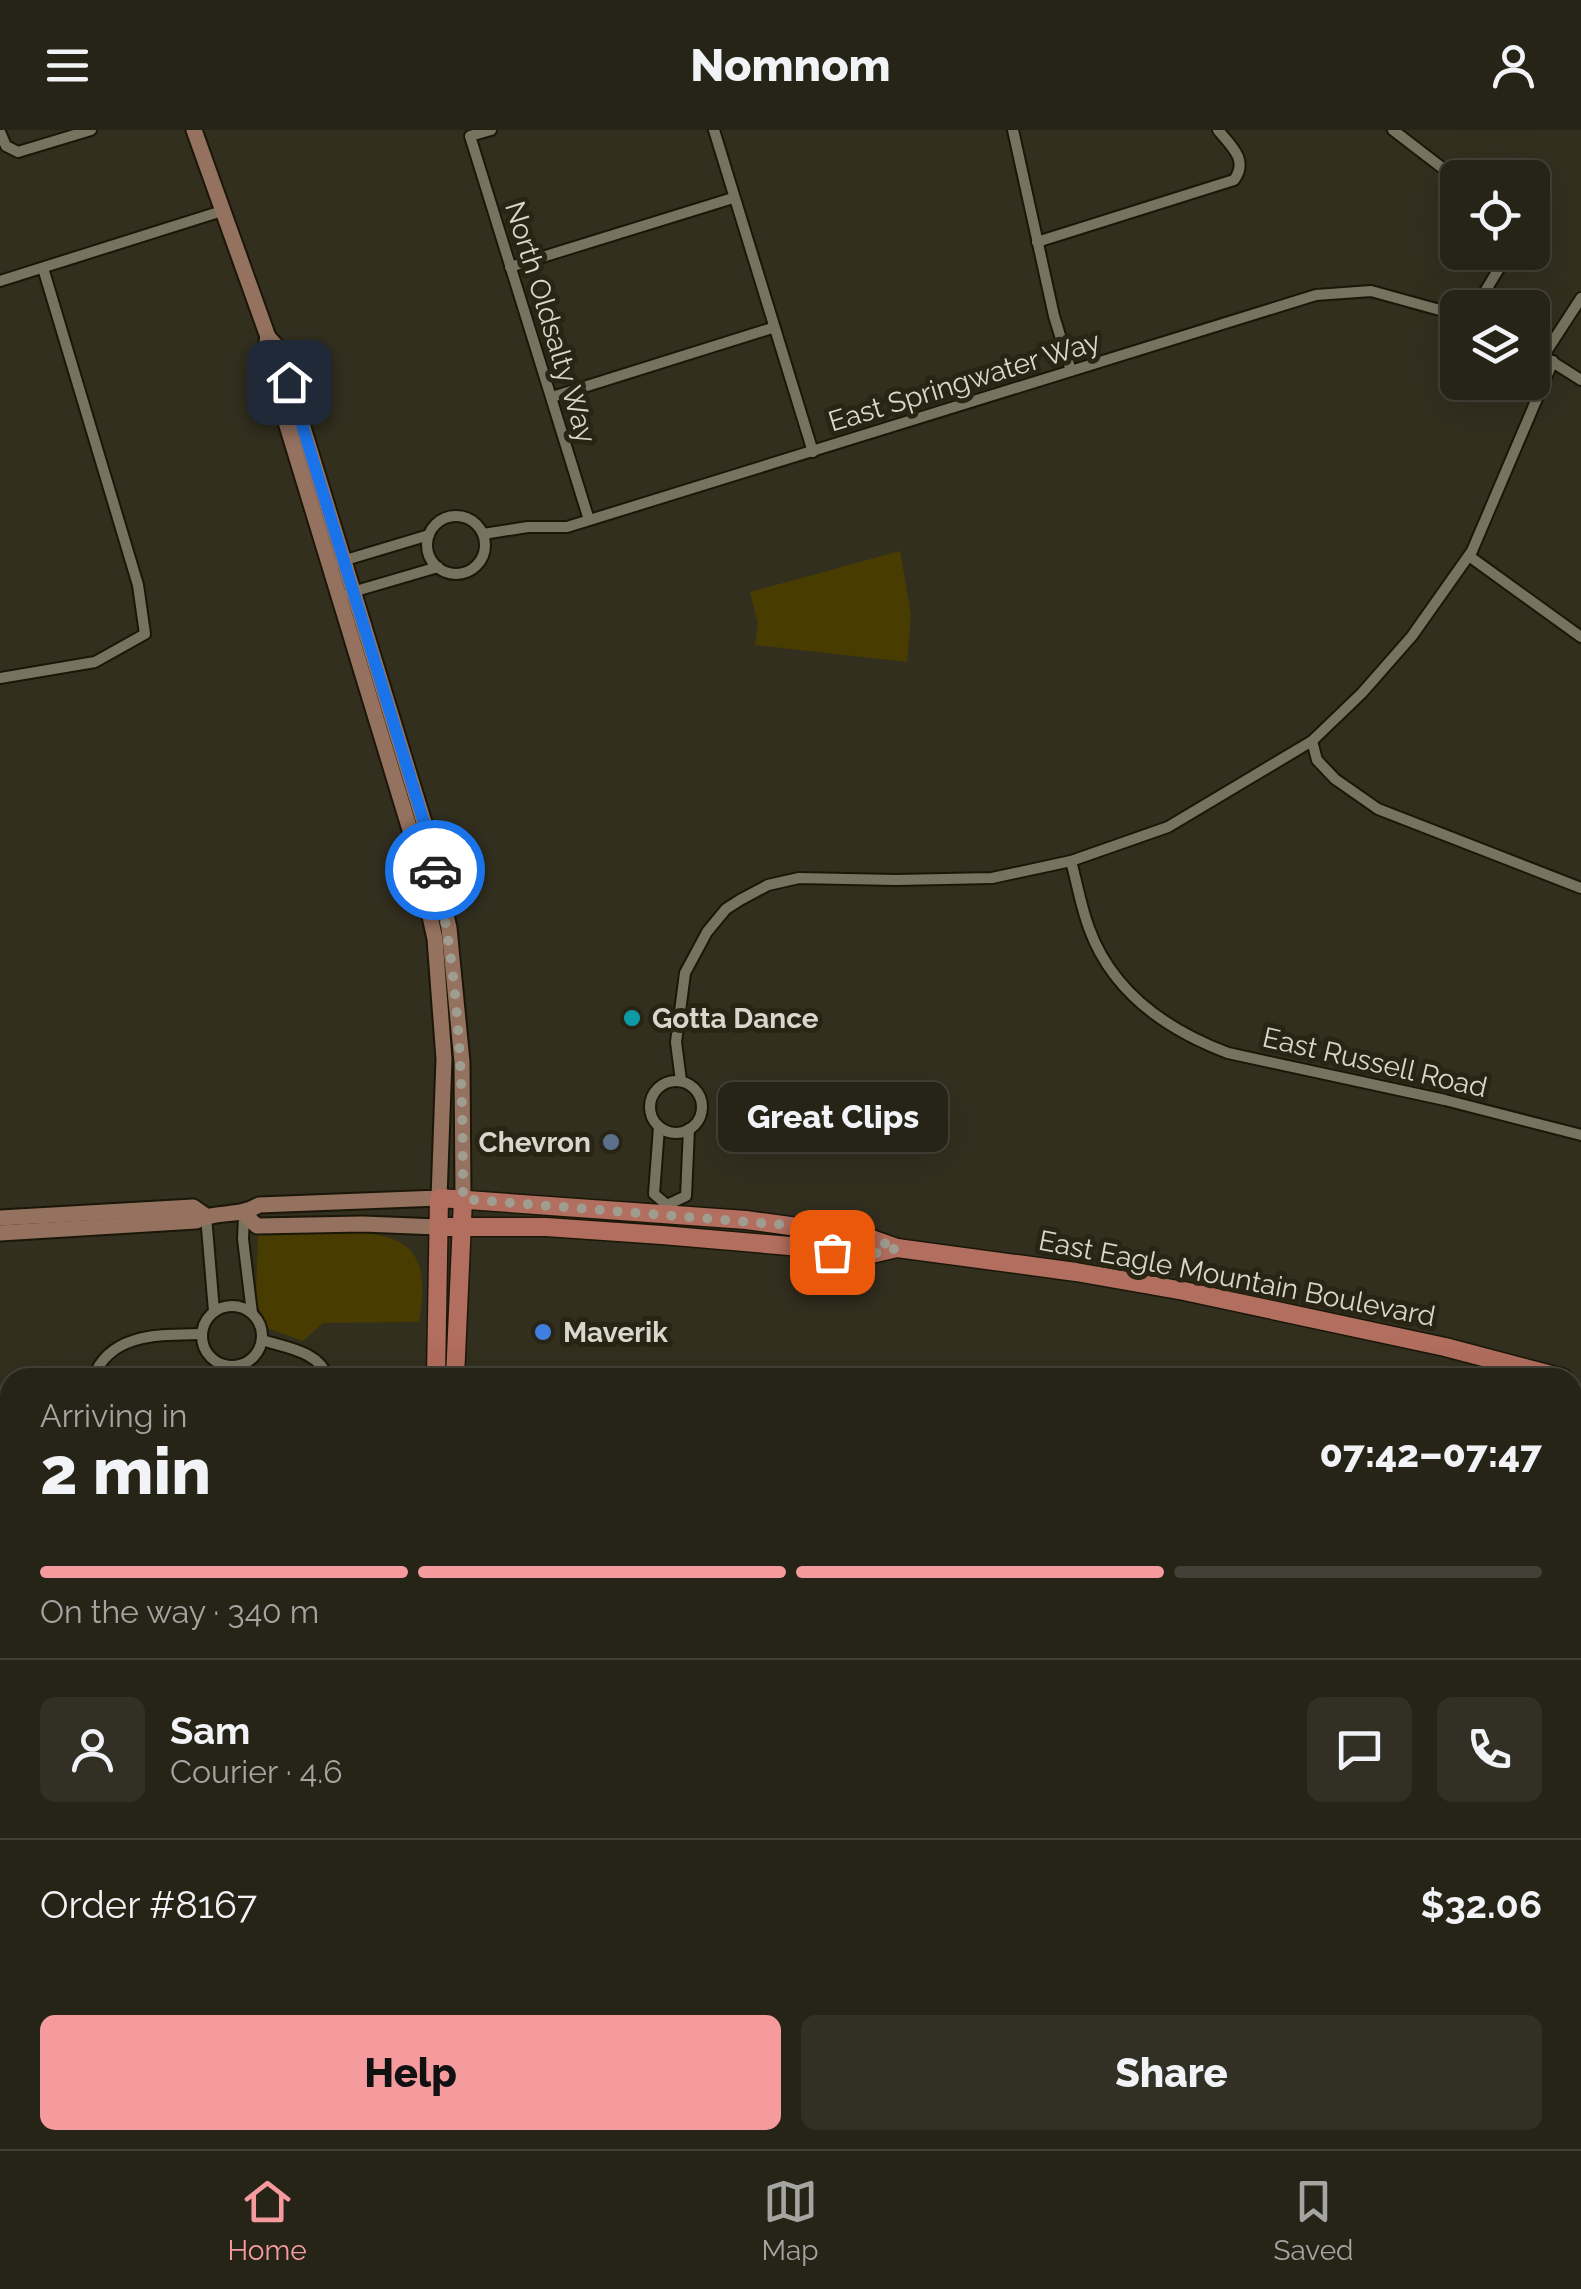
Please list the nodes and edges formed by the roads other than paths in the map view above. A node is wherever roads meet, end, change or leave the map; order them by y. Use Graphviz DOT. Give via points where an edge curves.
graph roads {
  1 [pos="91,130"];
  2 [pos="194,130"];
  3 [pos="491,130"];
  4 [pos="714,130"];
  5 [pos="1013,130"];
  6 [pos="1218,130"];
  7 [pos="1393,130"];
  8 [pos="0,132"];
  9 [pos="1440,166"];
  10 [pos="733,198"];
  11 [pos="222,211"];
  12 [pos="1038,242"];
  13 [pos="43,268"];
  14 [pos="510,268"];
  15 [pos="0,281"];
  16 [pos="1581,298"];
  17 [pos="1440,310"];
  18 [pos="772,328"];
  19 [pos="1550,356"];
  20 [pos="1550,359"];
  21 [pos="1071,371"];
  22 [pos="1581,380"];
  23 [pos="552,397"];
  24 [pos="1534,400"];
  25 [pos="812,452"];
  26 [pos="588,520"];
  27 [pos="483,534"];
  28 [pos="429,535"];
  29 [pos="1469,556"];
  30 [pos="337,563"];
  31 [pos="438,568"];
  32 [pos="346,594"];
  33 [pos="1581,637"];
  34 [pos="0,678"];
  35 [pos="1312,741"];
  36 [pos="1071,861"];
  37 [pos="1581,888"];
  38 [pos="681,1081"];
  39 [pos="659,1127"];
  40 [pos="689,1129"];
  41 [pos="1581,1135"];
  42 [pos="439,1198"];
  43 [pos="463,1199"];
  44 [pos="666,1210"];
  45 [pos="244,1214"];
  46 [pos="206,1216"];
  47 [pos="0,1218"];
  48 [pos="438,1227"];
  49 [pos="463,1228"];
  50 [pos="0,1233"];
  51 [pos="662,1234"];
  52 [pos="898,1248"];
  53 [pos="214,1311"];
  54 [pos="252,1313"];
  55 [pos="201,1334"];
  56 [pos="262,1340"];
  57 [pos="98,1368"];
  58 [pos="226,1368"];
  59 [pos="238,1368"];
  60 [pos="323,1368"];
  61 [pos="436,1368"];
  62 [pos="456,1368"];
  63 [pos="1525,1368"];
  1 -- 8 [label="street" via="22,152 9,149"];
  2 -- 11 [label="main road"];
  3 -- 14 [label="street, North Oldsalty Way" via="470,136"];
  4 -- 10 [label="street"];
  5 -- 12 [label="street"];
  6 -- 12 [label="street" via="1240,157 1240,172 1230,182"];
  7 -- 9 [label="street"];
  10 -- 14 [label="street"];
  10 -- 18 [label="street"];
  11 -- 13 [label="street"];
  11 -- 30 [label="main road"];
  12 -- 21 [label="street"];
  13 -- 15 [label="street"];
  13 -- 34 [label="street" via="138,585 145,634 95,662"];
  14 -- 23 [label="street, North Oldsalty Way"];
  16 -- 19 [label="street"];
  17 -- 21 [label="street, East Springwater Way" via="1371,291 1316,295"];
  18 -- 23 [label="street"];
  18 -- 25 [label="street"];
  20 -- 22 [label="street"];
  21 -- 25 [label="street, East Springwater Way"];
  23 -- 26 [label="street, North Oldsalty Way"];
  24 -- 29 [label="street"];
  25 -- 26 [label="street, East Springwater Way"];
  26 -- 27 [label="street, East Springwater Way"];
  27 -- 28 [label="street" via="473,521 454,516"];
  27 -- 31 [label="street" via="478,565 461,574"];
  28 -- 30 [label="street"];
  28 -- 31 [label="street" via="428,552"];
  29 -- 33 [label="street"];
  29 -- 35 [label="street" via="1412,636"];
  30 -- 32 [label="main road"];
  31 -- 32 [label="street"];
  32 -- 42 [label="main road" via="435,939 443,1021"];
  32 -- 43 [label="main road" via="426,829 449,928 462,1062"];
  35 -- 36 [label="street" via="1168,827"];
  35 -- 37 [label="street" via="1317,760 1335,780 1378,809"];
  36 -- 38 [label="street" via="992,878 799,878 726,909 694,952 681,992"];
  36 -- 41 [label="street, East Russell Road" via="1089,930 1112,974 1164,1022 1195,1040"];
  38 -- 39 [label="street" via="662,1084 653,1094 650,1114"];
  38 -- 40 [label="street" via="701,1100 699,1118"];
  39 -- 40 [label="street"];
  39 -- 44 [label="street" via="654,1194"];
  40 -- 44 [label="street" via="686,1196"];
  42 -- 43 [label="main road, East Eagle Mountain Boulevard"];
  42 -- 45 [label="main road, East Eagle Mountain Boulevard" via="259,1205"];
  42 -- 48 [label="main road"];
  43 -- 44 [label="main road, East Eagle Mountain Boulevard"];
  43 -- 49 [label="main road"];
  44 -- 51 [label="street"];
  44 -- 52 [label="main road, East Eagle Mountain Boulevard" via="816,1228"];
  45 -- 46 [label="main road, East Eagle Mountain Boulevard"];
  45 -- 48 [label="main road, East Eagle Mountain Boulevard" via="257,1226"];
  45 -- 54 [label="street"];
  46 -- 47 [label="main road, East Eagle Mountain Boulevard" via="193,1207"];
  46 -- 50 [label="main road, East Eagle Mountain Boulevard"];
  46 -- 53 [label="street"];
  48 -- 49 [label="main road, East Eagle Mountain Boulevard"];
  48 -- 61 [label="main road"];
  49 -- 51 [label="main road, East Eagle Mountain Boulevard"];
  49 -- 62 [label="main road"];
  51 -- 52 [label="main road, East Eagle Mountain Boulevard" via="863,1256"];
  52 -- 63 [label="main road, East Eagle Mountain Boulevard" via="1184,1290"];
  53 -- 54 [label="street" via="234,1306"];
  53 -- 55 [label="street"];
  54 -- 56 [label="street"];
  55 -- 57 [label="street" via="150,1335 118,1345"];
  55 -- 58 [label="street" via="206,1353"];
  56 -- 59 [label="street"];
  56 -- 60 [label="street" via="313,1356"];
}
